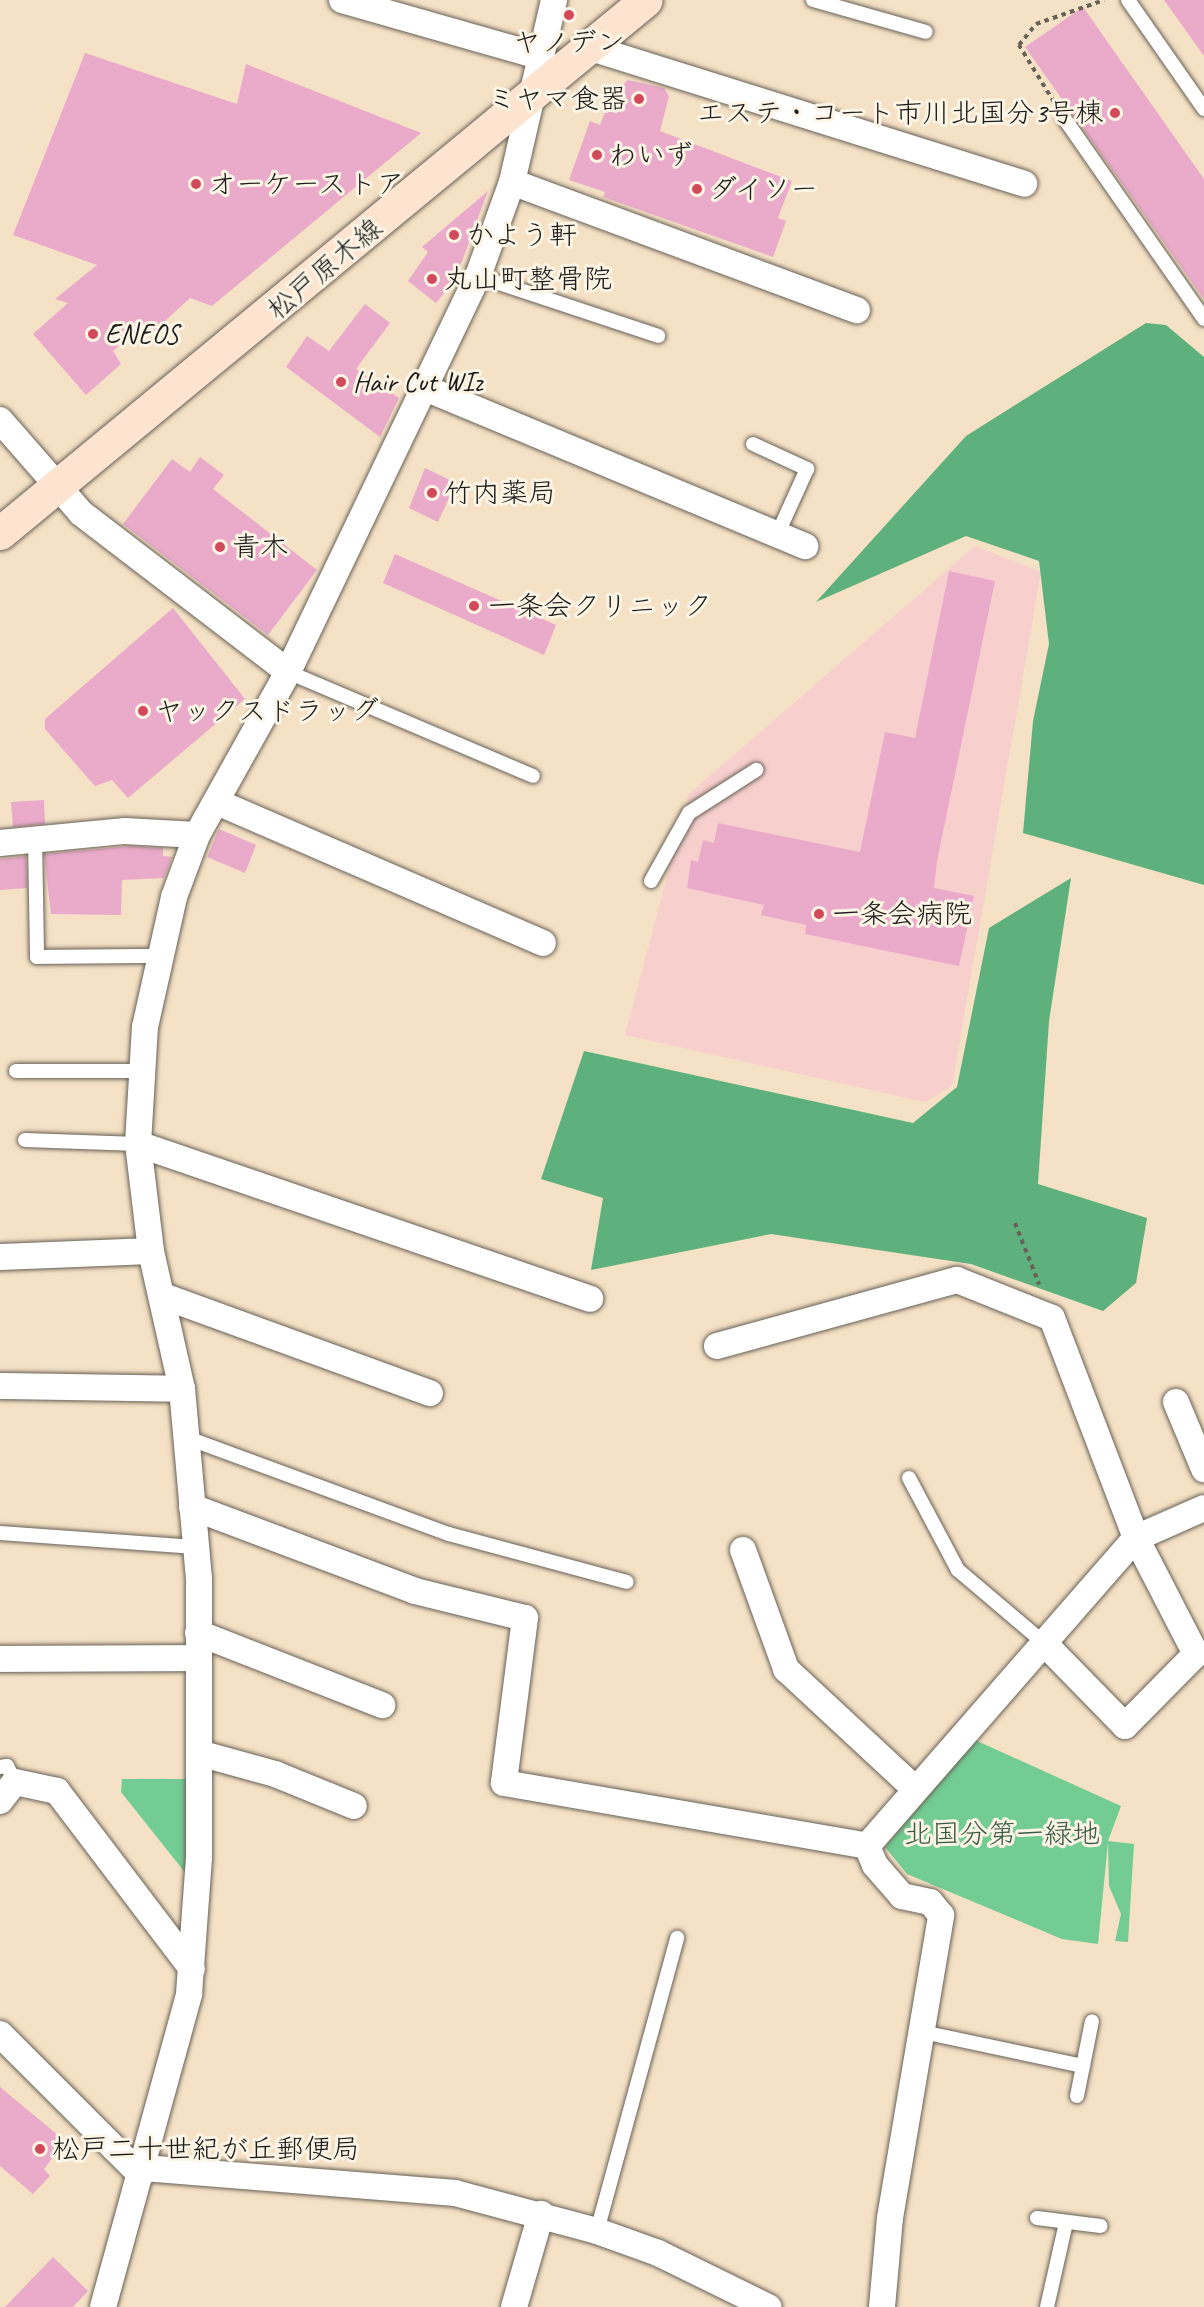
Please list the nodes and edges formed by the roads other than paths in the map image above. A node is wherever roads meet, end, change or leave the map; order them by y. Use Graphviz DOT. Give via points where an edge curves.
graph roads {
  1 [pos="342,0"];
  2 [pos="554,0"];
  3 [pos="646,0"];
  4 [pos="813,0"];
  5 [pos="1128,0"];
  6 [pos="926,32"];
  7 [pos="591,48"];
  8 [pos="539,56"];
  9 [pos="527,101"];
  10 [pos="1204,109"];
  11 [pos="1064,118"];
  12 [pos="512,182"];
  13 [pos="1024,184"];
  14 [pos="478,276"];
  15 [pos="857,310"];
  16 [pos="1204,319"];
  17 [pos="658,336"];
  18 [pos="425,388"];
  19 [pos="0,420"];
  20 [pos="753,444"];
  21 [pos="57,487"];
  22 [pos="0,533"];
  23 [pos="777,535"];
  24 [pos="805,546"];
  25 [pos="288,672"];
  26 [pos="756,770"];
  27 [pos="533,776"];
  28 [pos="217,802"];
  29 [pos="197,835"];
  30 [pos="35,839"];
  31 [pos="0,843"];
  32 [pos="651,881"];
  33 [pos="543,943"];
  34 [pos="162,956"];
  35 [pos="16,1071"];
  36 [pos="140,1071"];
  37 [pos="25,1140"];
  38 [pos="138,1144"];
  39 [pos="151,1251"];
  40 [pos="0,1257"];
  41 [pos="163,1296"];
  42 [pos="590,1299"];
  43 [pos="717,1346"];
  44 [pos="0,1386"];
  45 [pos="182,1389"];
  46 [pos="430,1393"];
  47 [pos="1176,1402"];
  48 [pos="186,1437"];
  49 [pos="1204,1469"];
  50 [pos="909,1478"];
  51 [pos="192,1507"];
  52 [pos="1204,1508"];
  53 [pos="0,1533"];
  54 [pos="1136,1538"];
  55 [pos="195,1547"];
  56 [pos="743,1550"];
  57 [pos="627,1582"];
  58 [pos="1044,1643"];
  59 [pos="198,1646"];
  60 [pos="0,1659"];
  61 [pos="382,1705"];
  62 [pos="199,1753"];
  63 [pos="5,1783"];
  64 [pos="914,1788"];
  65 [pos="354,1806"];
  66 [pos="867,1846"];
  67 [pos="677,1938"];
  68 [pos="192,1969"];
  69 [pos="1092,2021"];
  70 [pos="918,2031"];
  71 [pos="0,2034"];
  72 [pos="1083,2066"];
  73 [pos="1077,2097"];
  74 [pos="142,2172"];
  75 [pos="541,2214"];
  76 [pos="1037,2218"];
  77 [pos="1066,2223"];
  78 [pos="1100,2226"];
  79 [pos="597,2230"];
  80 [pos="103,2307"];
  81 [pos="514,2307"];
  82 [pos="768,2307"];
  83 [pos="882,2307"];
  84 [pos="1047,2307"];
  1 -- 8 [label="street"];
  2 -- 8 [label="street"];
  3 -- 7 [label="main road, 松戸原木線"];
  4 -- 6 [label="lane"];
  5 -- 10 [label="lane"];
  7 -- 9 [label="main road, 松戸原木線"];
  7 -- 13 [label="street"];
  8 -- 9 [label="street"];
  9 -- 12 [label="street"];
  9 -- 21 [label="main road, 松戸原木線"];
  11 -- 16 [label="lane"];
  12 -- 14 [label="street"];
  12 -- 15 [label="street"];
  14 -- 17 [label="lane"];
  14 -- 18 [label="street"];
  18 -- 23 [label="street"];
  18 -- 25 [label="street"];
  19 -- 21 [label="street"];
  20 -- 23 [label="lane" via="807,469"];
  21 -- 22 [label="main road, 松戸原木線"];
  21 -- 25 [label="street" via="81,513"];
  23 -- 24 [label="street"];
  25 -- 27 [label="lane"];
  25 -- 28 [label="street"];
  26 -- 32 [label="lane" via="689,813"];
  28 -- 29 [label="street"];
  28 -- 33 [label="street"];
  29 -- 30 [label="street" via="124,831"];
  29 -- 34 [label="street" via="174,897"];
  30 -- 31 [label="street"];
  30 -- 34 [label="lane" via="37,957"];
  34 -- 36 [label="street"];
  35 -- 36 [label="lane"];
  36 -- 38 [label="street"];
  37 -- 38 [label="lane"];
  38 -- 39 [label="street"];
  38 -- 42 [label="street"];
  39 -- 40 [label="street"];
  39 -- 41 [label="street"];
  41 -- 45 [label="street"];
  41 -- 46 [label="street"];
  43 -- 54 [label="street" via="957,1280 1052,1318"];
  44 -- 45 [label="street"];
  45 -- 48 [label="street"];
  47 -- 49 [label="street"];
  48 -- 51 [label="street"];
  48 -- 57 [label="lane" via="449,1534"];
  50 -- 58 [label="lane" via="958,1570"];
  51 -- 55 [label="street"];
  51 -- 66 [label="street" via="415,1591 525,1618 504,1784"];
  52 -- 54 [label="street"];
  53 -- 55 [label="lane"];
  54 -- 58 [label="street"];
  54 -- 58 [label="street" via="1196,1654 1125,1726"];
  55 -- 59 [label="street"];
  56 -- 64 [label="street" via="786,1669"];
  58 -- 64 [label="street"];
  59 -- 60 [label="street"];
  59 -- 61 [label="street"];
  59 -- 62 [label="street"];
  62 -- 65 [label="street" via="274,1774"];
  62 -- 68 [label="street"];
  63 -- 68 [label="street" via="57,1791"];
  64 -- 66 [label="street"];
  66 -- 70 [label="street" via="875,1865 902,1896 930,1902 941,1915"];
  67 -- 79 [label="lane"];
  68 -- 74 [label="street"];
  69 -- 72 [label="lane"];
  70 -- 72 [label="lane"];
  70 -- 83 [label="street" via="890,2217"];
  71 -- 74 [label="street"];
  72 -- 73 [label="lane"];
  74 -- 75 [label="street" via="455,2193"];
  74 -- 80 [label="street"];
  75 -- 79 [label="street"];
  75 -- 81 [label="street"];
  76 -- 77 [label="lane"];
  77 -- 78 [label="lane"];
  77 -- 84 [label="lane"];
  79 -- 82 [label="street" via="658,2253"];
}
